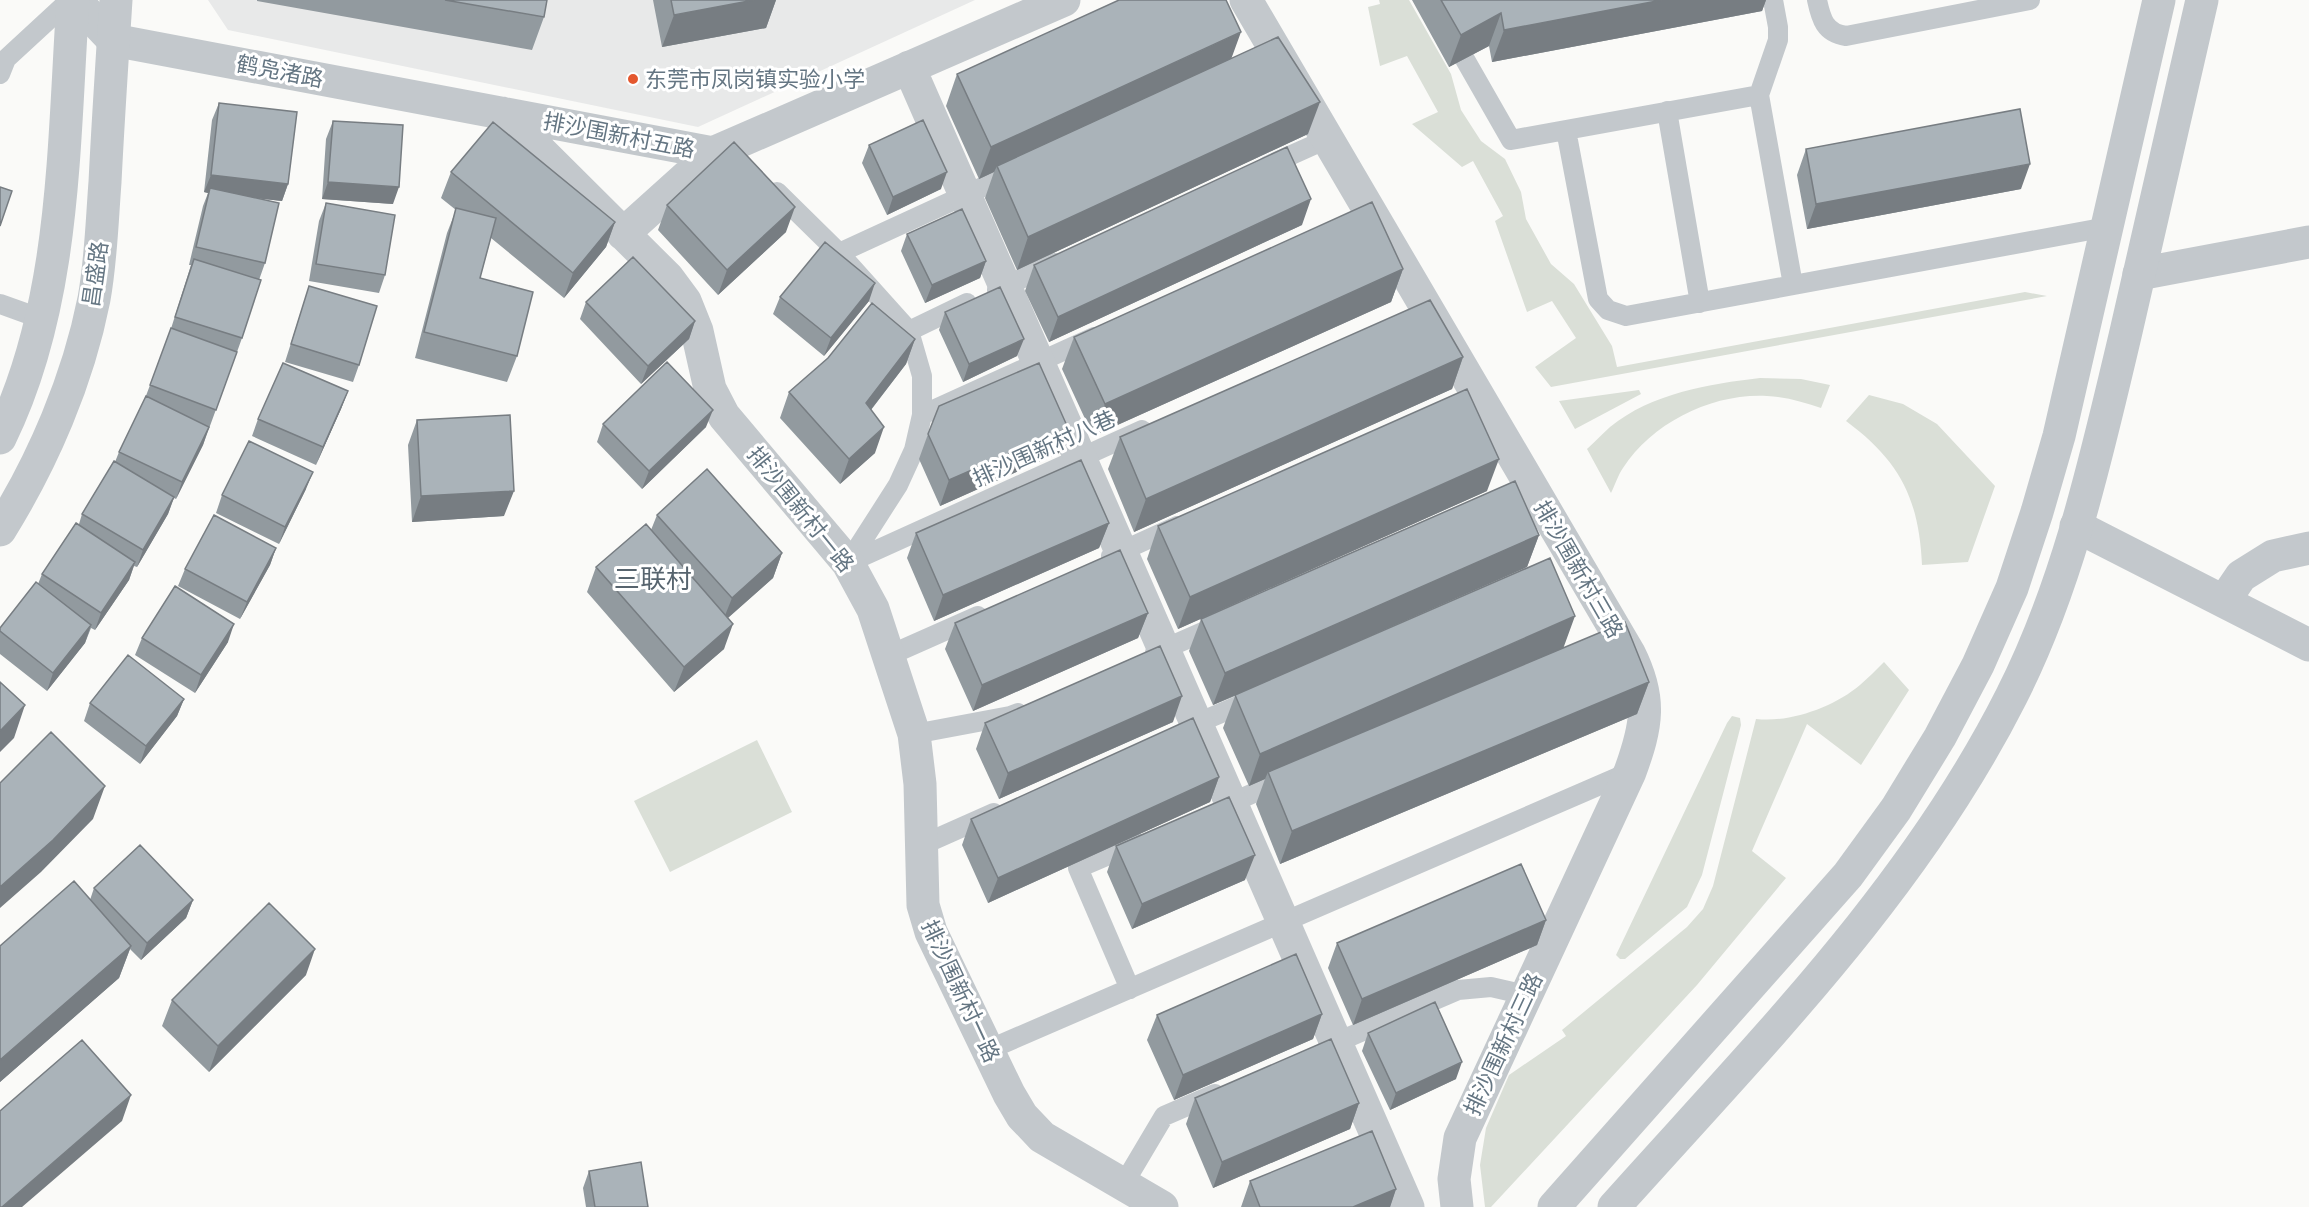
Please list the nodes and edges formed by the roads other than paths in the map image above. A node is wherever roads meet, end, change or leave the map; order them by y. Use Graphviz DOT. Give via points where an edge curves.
graph roads {
  1 [pos="73,0"];
  2 [pos="116,0"];
  3 [pos="1064,0"];
  4 [pos="1246,0"];
  5 [pos="1431,0"];
  6 [pos="1773,0"];
  7 [pos="1817,0"];
  8 [pos="2030,0"];
  9 [pos="2159,0"];
  10 [pos="2202,0"];
  11 [pos="113,40"];
  12 [pos="909,67"];
  13 [pos="0,74"];
  14 [pos="1759,95"];
  15 [pos="1667,111"];
  16 [pos="502,113"];
  17 [pos="1566,130"];
  18 [pos="1327,139"];
  19 [pos="732,152"];
  20 [pos="1030,166"];
  21 [pos="1252,173"];
  22 [pos="764,178"];
  23 [pos="965,195"];
  24 [pos="2107,227"];
  25 [pos="623,234"];
  26 [pos="2309,242"];
  27 [pos="839,253"];
  28 [pos="1069,257"];
  29 [pos="2139,274"];
  30 [pos="1792,285"];
  31 [pos="1005,286"];
  32 [pos="1700,303"];
  33 [pos="0,304"];
  34 [pos="42,319"];
  35 [pos="1113,328"];
  36 [pos="909,331"];
  37 [pos="1038,363"];
  38 [pos="922,415"];
  39 [pos="1155,424"];
  40 [pos="0,438"];
  41 [pos="1079,458"];
  42 [pos="1196,518"];
  43 [pos="2076,526"];
  44 [pos="0,530"];
  45 [pos="2309,548"];
  46 [pos="1120,552"];
  47 [pos="848,563"];
  48 [pos="1089,566"];
  49 [pos="2224,601"];
  50 [pos="995,608"];
  51 [pos="1239,617"];
  52 [pos="2309,645"];
  53 [pos="890,655"];
  54 [pos="1152,655"];
  55 [pos="1269,692"];
  56 [pos="1032,707"];
  57 [pos="914,734"];
  58 [pos="1172,735"];
  59 [pos="1306,771"];
  60 [pos="1630,772"];
  61 [pos="1008,807"];
  62 [pos="1219,808"];
  63 [pos="1154,836"];
  64 [pos="922,845"];
  65 [pos="1282,923"];
  66 [pos="1130,989"];
  67 [pos="1526,995"];
  68 [pos="1324,1048"];
  69 [pos="988,1050"];
  70 [pos="1228,1089"];
  71 [pos="1123,1185"];
  72 [pos="1162,1207"];
  73 [pos="1408,1207"];
  74 [pos="1457,1207"];
  75 [pos="1554,1207"];
  76 [pos="1614,1207"];
  1 -- 11 [label="street"];
  1 -- 13 [label="lane" via="6,59"];
  1 -- 34 [label="street, 昌盛路" via="60,197"];
  2 -- 11 [label="street, 昌盛路"];
  3 -- 12 [label="street"];
  4 -- 18 [label="street, 排沙围新村三路" via="1266,58"];
  5 -- 17 [label="lane" via="1511,140"];
  6 -- 14 [label="lane" via="1778,40"];
  7 -- 8 [label="lane" via="1823,24 1846,36"];
  9 -- 24 [label="street"];
  10 -- 29 [label="street"];
  11 -- 16 [label="street, 鹤凫渚路"];
  11 -- 44 [label="street, 昌盛路" via="94,299 83,345 51,432"];
  12 -- 19 [label="street"];
  12 -- 23 [label="street"];
  14 -- 15 [label="lane"];
  14 -- 30 [label="lane"];
  15 -- 17 [label="lane"];
  15 -- 32 [label="lane"];
  16 -- 19 [label="street, 排沙围新村五路"];
  16 -- 25 [label="street, 排沙围新村一路"];
  17 -- 32 [label="lane" via="1599,299 1608,310 1626,316"];
  18 -- 21 [label="lane"];
  18 -- 60 [label="street, 排沙围新村三路" via="1359,216 1412,307 1608,640 1639,673 1645,716"];
  19 -- 25 [label="street"];
  20 -- 23 [label="lane"];
  22 -- 27 [label="lane"];
  23 -- 27 [label="lane"];
  23 -- 31 [label="street"];
  24 -- 30 [label="lane"];
  24 -- 75 [label="street" via="2059,436 2037,512 2012,588 1940,737 1896,809 1848,875"];
  25 -- 47 [label="street, 排沙围新村一路" via="668,278 685,302 697,331 710,389 724,416"];
  26 -- 29 [label="street"];
  27 -- 36 [label="lane"];
  28 -- 31 [label="lane"];
  29 -- 43 [label="street" via="2099,447"];
  30 -- 32 [label="lane"];
  31 -- 36 [label="lane"];
  31 -- 37 [label="street"];
  33 -- 34 [label="lane"];
  34 -- 40 [label="street, 昌盛路" via="28,371"];
  35 -- 37 [label="lane"];
  36 -- 38 [label="lane" via="922,376"];
  37 -- 38 [label="lane"];
  37 -- 41 [label="street"];
  38 -- 47 [label="lane" via="914,450 898,486"];
  39 -- 41 [label="lane, 排沙围新村八巷"];
  41 -- 46 [label="street"];
  41 -- 47 [label="lane, 排沙围新村八巷"];
  42 -- 46 [label="lane"];
  43 -- 49 [label="street"];
  43 -- 76 [label="street" via="2048,613 2012,695 1969,775 1923,844 1820,976"];
  45 -- 49 [label="street" via="2273,556 2241,576"];
  46 -- 48 [label="lane"];
  46 -- 54 [label="street"];
  47 -- 53 [label="street, 排沙围新村一路" via="873,609"];
  49 -- 52 [label="street"];
  50 -- 53 [label="lane"];
  51 -- 54 [label="lane"];
  53 -- 57 [label="street, 排沙围新村一路"];
  54 -- 62 [label="street"];
  55 -- 58 [label="lane"];
  56 -- 57 [label="lane" via="1010,716"];
  57 -- 64 [label="street, 排沙围新村一路"];
  59 -- 62 [label="lane"];
  60 -- 65 [label="lane"];
  60 -- 67 [label="street, 排沙围新村三路"];
  61 -- 64 [label="lane"];
  62 -- 65 [label="street"];
  63 -- 66 [label="lane" via="1078,868"];
  64 -- 69 [label="street, 排沙围新村一路" via="923,905 931,932"];
  65 -- 66 [label="lane"];
  65 -- 68 [label="street"];
  66 -- 69 [label="lane"];
  67 -- 68 [label="lane" via="1491,987 1458,990"];
  67 -- 74 [label="street, 排沙围新村三路" via="1460,1138 1454,1179"];
  68 -- 73 [label="street"];
  69 -- 71 [label="street, 排沙围新村一路" via="1022,1116 1042,1137"];
  70 -- 71 [label="lane" via="1164,1116"];
  71 -- 72 [label="street, 排沙围新村一路"];
}
